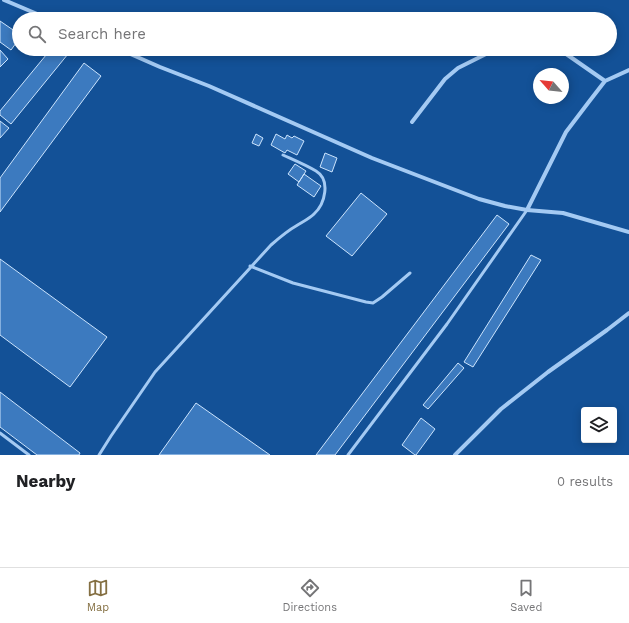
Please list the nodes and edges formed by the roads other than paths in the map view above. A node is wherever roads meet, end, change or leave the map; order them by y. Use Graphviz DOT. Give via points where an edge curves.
graph roads {
  1 [pos="4,0"];
  2 [pos="32,12"];
  3 [pos="135,56"];
  4 [pos="482,56"];
  5 [pos="569,56"];
  6 [pos="629,70"];
  7 [pos="605,81"];
  8 [pos="412,122"];
  9 [pos="283,155"];
  10 [pos="527,210"];
  11 [pos="629,232"];
  12 [pos="250,266"];
  13 [pos="410,273"];
  14 [pos="629,313"];
  15 [pos="0,432"];
  16 [pos="29,455"];
  17 [pos="99,455"];
  18 [pos="348,455"];
  19 [pos="455,455"];
  1 -- 2 [label="street"];
  3 -- 10 [label="street" via="372,158 479,199"];
  4 -- 8 [label="street" via="458,68 445,79"];
  5 -- 7 [label="street"];
  6 -- 7 [label="street"];
  7 -- 10 [label="street" via="566,132"];
  9 -- 12 [label="lane" via="317,171 323,177 326,184 321,206 314,214 283,234"];
  10 -- 11 [label="street" via="563,213"];
  10 -- 18 [label="lane" via="447,324"];
  12 -- 13 [label="lane" via="293,283 373,303"];
  12 -- 17 [label="lane" via="155,372"];
  14 -- 19 [label="street" via="501,409"];
  15 -- 16 [label="lane"];
}
